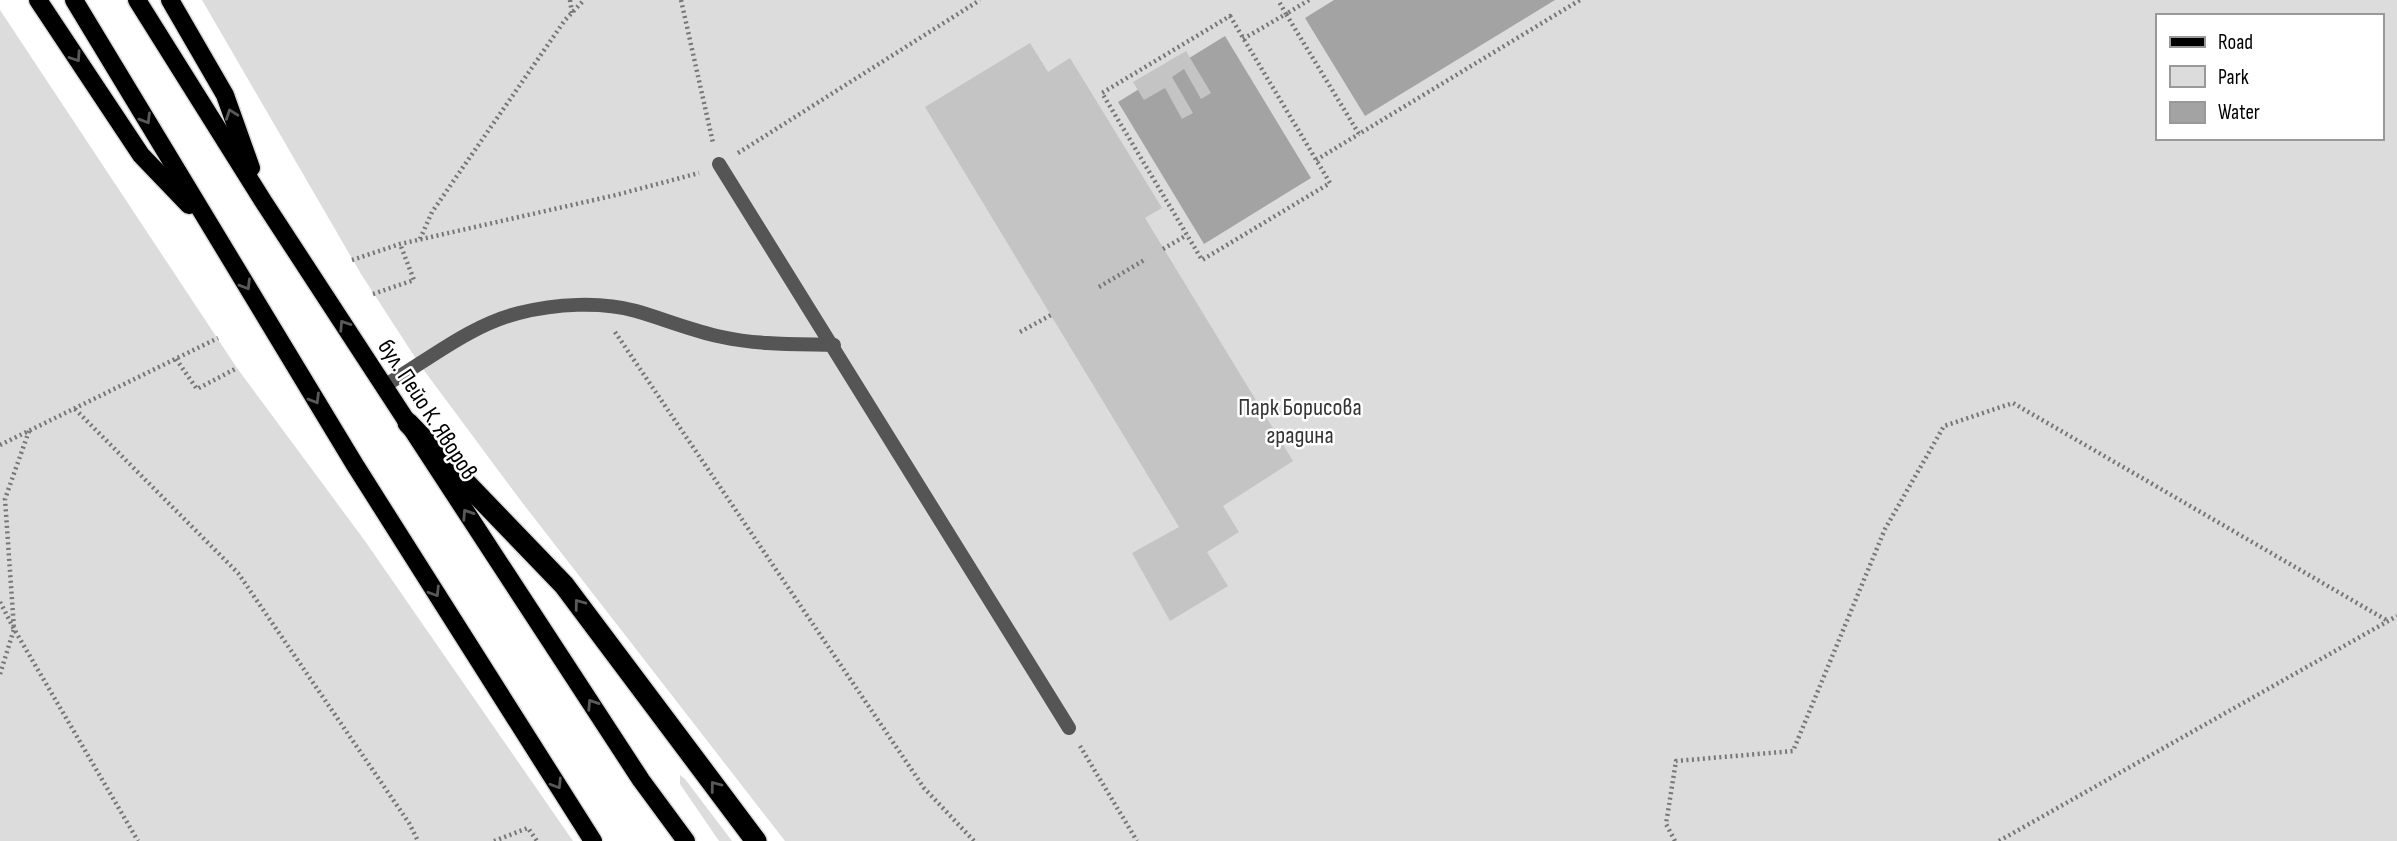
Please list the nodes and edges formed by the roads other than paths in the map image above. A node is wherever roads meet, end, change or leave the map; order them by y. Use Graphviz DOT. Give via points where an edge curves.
graph roads {
  1 [pos="38,0"];
  2 [pos="74,0"];
  3 [pos="137,0"];
  4 [pos="170,0"];
  5 [pos="719,164"];
  6 [pos="262,201"];
  7 [pos="212,229"];
  8 [pos="834,345"];
  9 [pos="384,386"];
  10 [pos="408,423"];
  11 [pos="1069,727"];
  12 [pos="593,841"];
  13 [pos="686,841"];
  14 [pos="756,841"];
  1 -- 7 [label="main road, one-way" via="141,155"];
  2 -- 7 [label="main road, one-way"];
  3 -- 6 [label="main road, бул. Пейо К. Яворов"];
  6 -- 4 [label="main road, one-way" via="225,95"];
  5 -- 8 [label="lane"];
  9 -- 6 [label="main road, бул. Пейо К. Яворов, one-way"];
  7 -- 12 [label="main road, one-way"];
  8 -- 9 [label="lane" via="741,341 632,310 562,306 519,313 479,327"];
  8 -- 11 [label="lane"];
  9 -- 10 [label="main road, бул. Пейо К. Яворов"];
  13 -- 10 [label="main road, бул. Пейо К. Яворов, one-way" via="641,780"];
  14 -- 10 [label="highway, one-way" via="564,584"];
}
